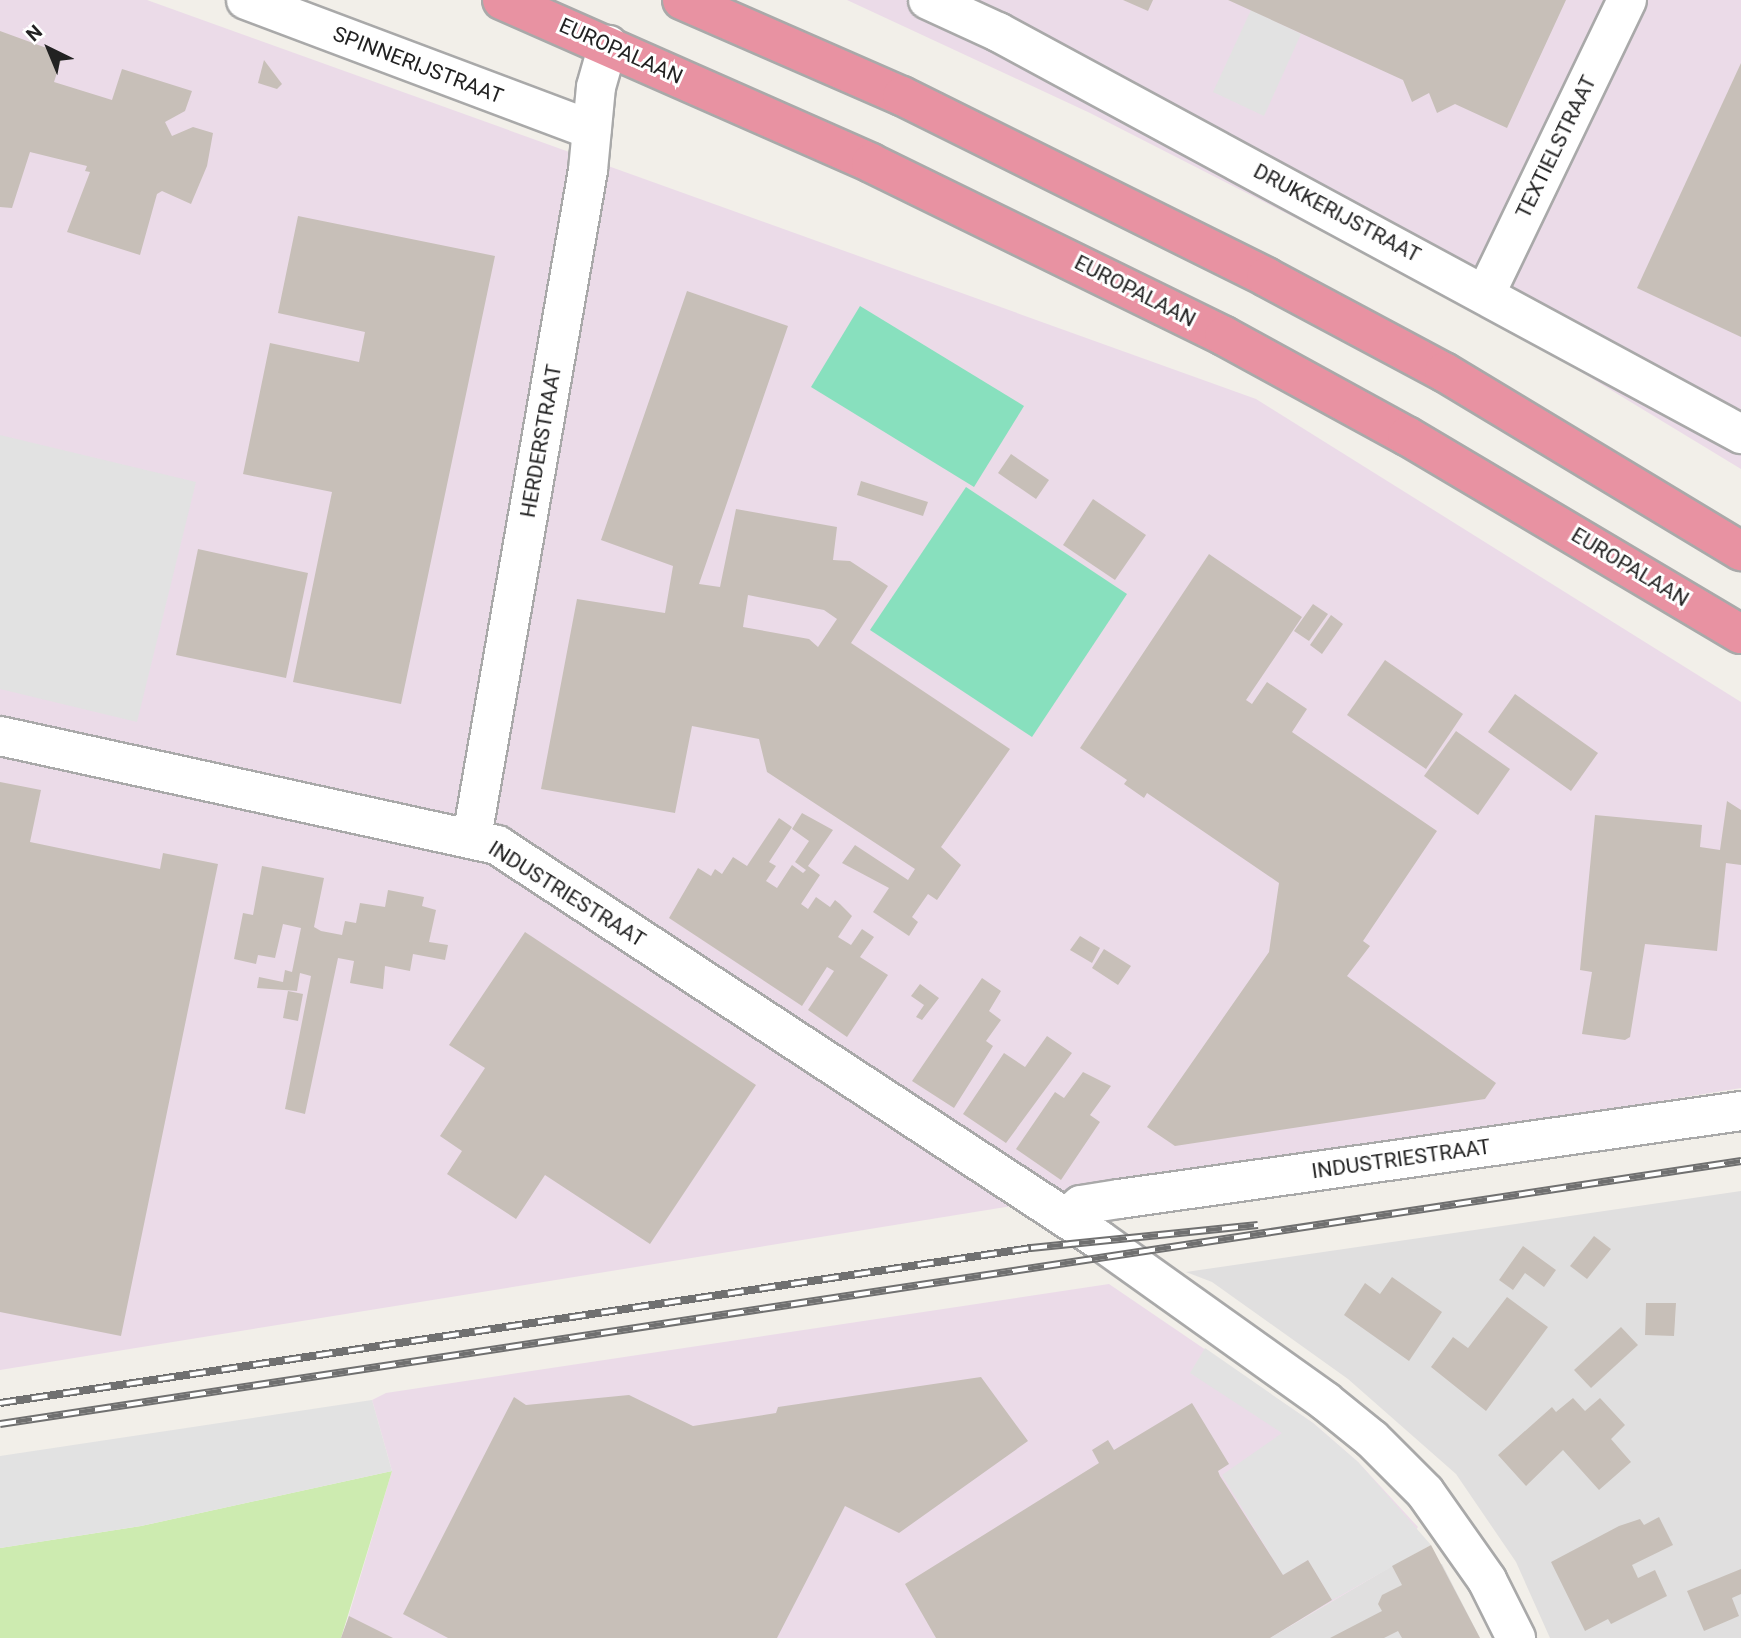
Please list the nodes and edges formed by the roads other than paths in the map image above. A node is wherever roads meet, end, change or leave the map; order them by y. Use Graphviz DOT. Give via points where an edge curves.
graph roads {
  1 [pos="246,0"];
  2 [pos="502,0"];
  3 [pos="682,0"];
  4 [pos="928,0"];
  5 [pos="1627,0"];
  6 [pos="608,45"];
  7 [pos="591,130"];
  8 [pos="1486,293"];
  9 [pos="1741,434"];
  10 [pos="1741,551"];
  11 [pos="1741,634"];
  12 [pos="0,736"];
  13 [pos="472,837"];
  14 [pos="1741,1111"];
  15 [pos="1066,1218"];
  16 [pos="1516,1638"];
  1 -- 7 [label="street, SPINNERIJSTRAAT"];
  2 -- 6 [label="highway, EUROPALAAN"];
  3 -- 10 [label="highway" via="902,96 1253,271 1444,372"];
  4 -- 8 [label="street, DRUKKERIJSTRAAT" via="998,32"];
  5 -- 8 [label="street, TEXTIELSTRAAT"];
  6 -- 7 [label="street, HERDERSTRAAT" via="596,87"];
  6 -- 11 [label="highway, EUROPALAAN" via="871,163 1212,330 1407,436"];
  7 -- 13 [label="street, HERDERSTRAAT" via="586,184"];
  8 -- 9 [label="street, DRUKKERIJSTRAAT"];
  12 -- 13 [label="street, INDUSTRIESTRAAT"];
  13 -- 15 [label="street, INDUSTRIESTRAAT" via="497,845"];
  14 -- 15 [label="street, INDUSTRIESTRAAT" via="1081,1205"];
  15 -- 16 [label="street, INDUSTRIESTRAAT" via="1372,1439 1425,1492 1487,1580"];
}
